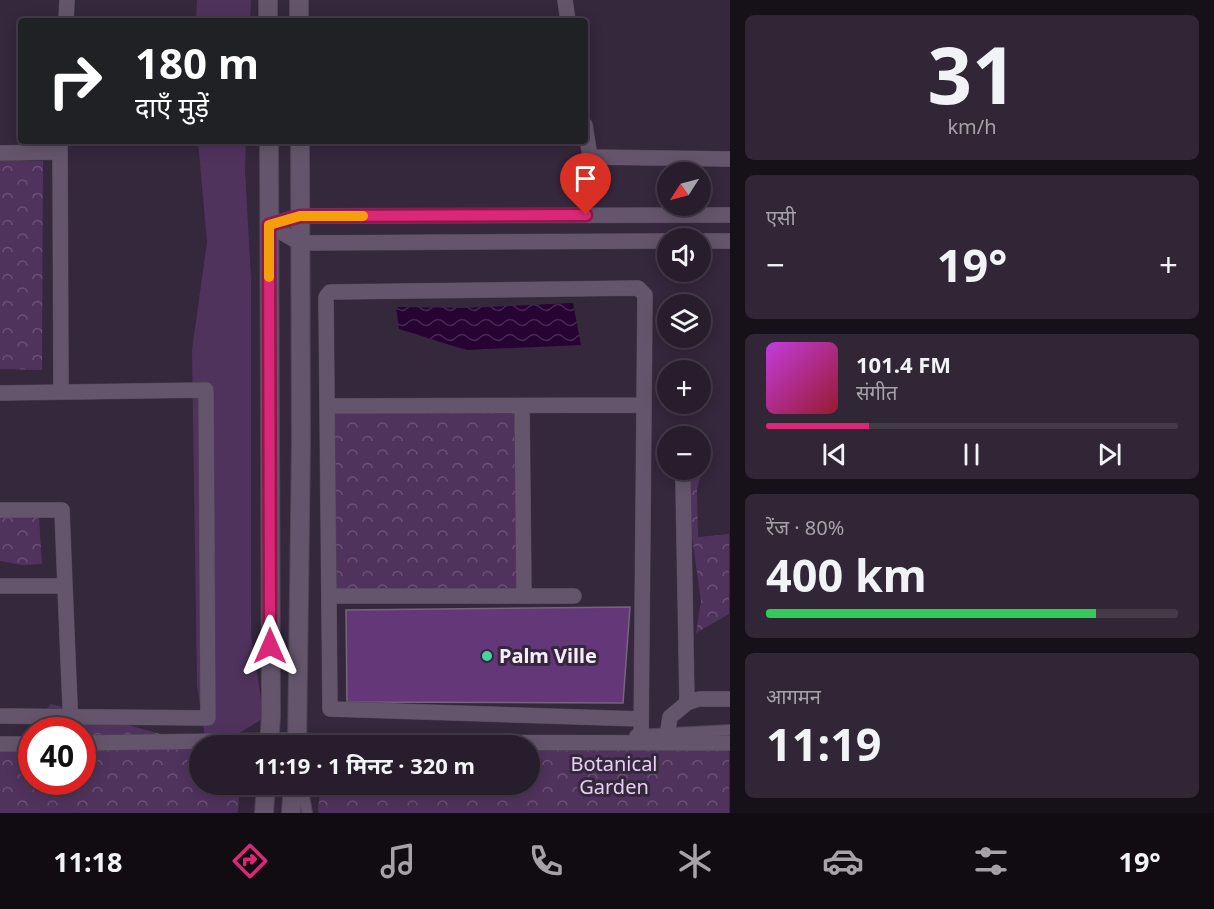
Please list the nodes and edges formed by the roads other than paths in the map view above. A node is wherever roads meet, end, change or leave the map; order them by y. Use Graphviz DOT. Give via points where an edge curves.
graph roads {
  1 [pos="67,0"];
  2 [pos="268,0"];
  3 [pos="299,0"];
  4 [pos="565,0"];
  5 [pos="66,18"];
  6 [pos="268,18"];
  7 [pos="299,18"];
  8 [pos="568,18"];
  9 [pos="269,144"];
  10 [pos="300,144"];
  11 [pos="588,144"];
  12 [pos="59,147"];
  13 [pos="0,153"];
  14 [pos="729,159"];
  15 [pos="729,215"];
  16 [pos="300,216"];
  17 [pos="269,225"];
  18 [pos="657,241"];
  19 [pos="711,241"];
  20 [pos="729,241"];
  21 [pos="300,243"];
  22 [pos="61,392"];
  23 [pos="0,393"];
  24 [pos="644,405"];
  25 [pos="327,406"];
  26 [pos="522,406"];
  27 [pos="683,480"];
  28 [pos="0,510"];
  29 [pos="0,586"];
  30 [pos="64,586"];
  31 [pos="329,596"];
  32 [pos="524,596"];
  33 [pos="574,596"];
  34 [pos="729,699"];
  35 [pos="687,703"];
  36 [pos="0,716"];
  37 [pos="70,717"];
  38 [pos="18,718"];
  39 [pos="641,719"];
  40 [pos="96,723"];
  41 [pos="729,730"];
  42 [pos="269,735"];
  43 [pos="297,735"];
  44 [pos="540,741"];
  45 [pos="540,742"];
  46 [pos="641,742"];
  47 [pos="666,742"];
  48 [pos="96,743"];
  49 [pos="729,743"];
  50 [pos="0,744"];
  51 [pos="18,744"];
  52 [pos="189,744"];
  53 [pos="265,795"];
  54 [pos="292,795"];
  55 [pos="304,795"];
  56 [pos="264,813"];
  57 [pos="291,813"];
  58 [pos="307,813"];
  1 -- 5 [label="street"];
  2 -- 6 [label="street"];
  3 -- 7 [label="street"];
  4 -- 8 [label="street"];
  9 -- 17 [label="street"];
  10 -- 16 [label="street"];
  11 -- 14 [label="street" via="590,157"];
  12 -- 13 [label="street"];
  12 -- 22 [label="street"];
  15 -- 16 [label="street"];
  16 -- 17 [label="street"];
  16 -- 21 [label="street"];
  17 -- 21 [label="street"];
  17 -- 42 [label="street"];
  18 -- 21 [label="street"];
  19 -- 20 [label="street"];
  21 -- 43 [label="street"];
  22 -- 23 [label="street"];
  22 -- 40 [label="street" via="206,390 208,718"];
  24 -- 25 [label="street" via="645,296 638,288 330,292 326,297"];
  24 -- 26 [label="street"];
  24 -- 39 [label="street"];
  25 -- 26 [label="street"];
  25 -- 31 [label="street"];
  26 -- 32 [label="street"];
  27 -- 35 [label="street"];
  28 -- 30 [label="street" via="62,510"];
  29 -- 30 [label="street"];
  30 -- 37 [label="street"];
  31 -- 32 [label="street"];
  31 -- 39 [label="street" via="330,709"];
  32 -- 33 [label="street"];
  34 -- 35 [label="street"];
  35 -- 47 [label="street" via="670,717"];
  36 -- 38 [label="street"];
  39 -- 46 [label="street"];
  41 -- 44 [label="street"];
  45 -- 46 [label="street"];
  46 -- 47 [label="street"];
  47 -- 49 [label="street"];
  48 -- 52 [label="street"];
  50 -- 51 [label="street"];
  53 -- 56 [label="street"];
  54 -- 57 [label="street"];
  55 -- 58 [label="street"];
}
